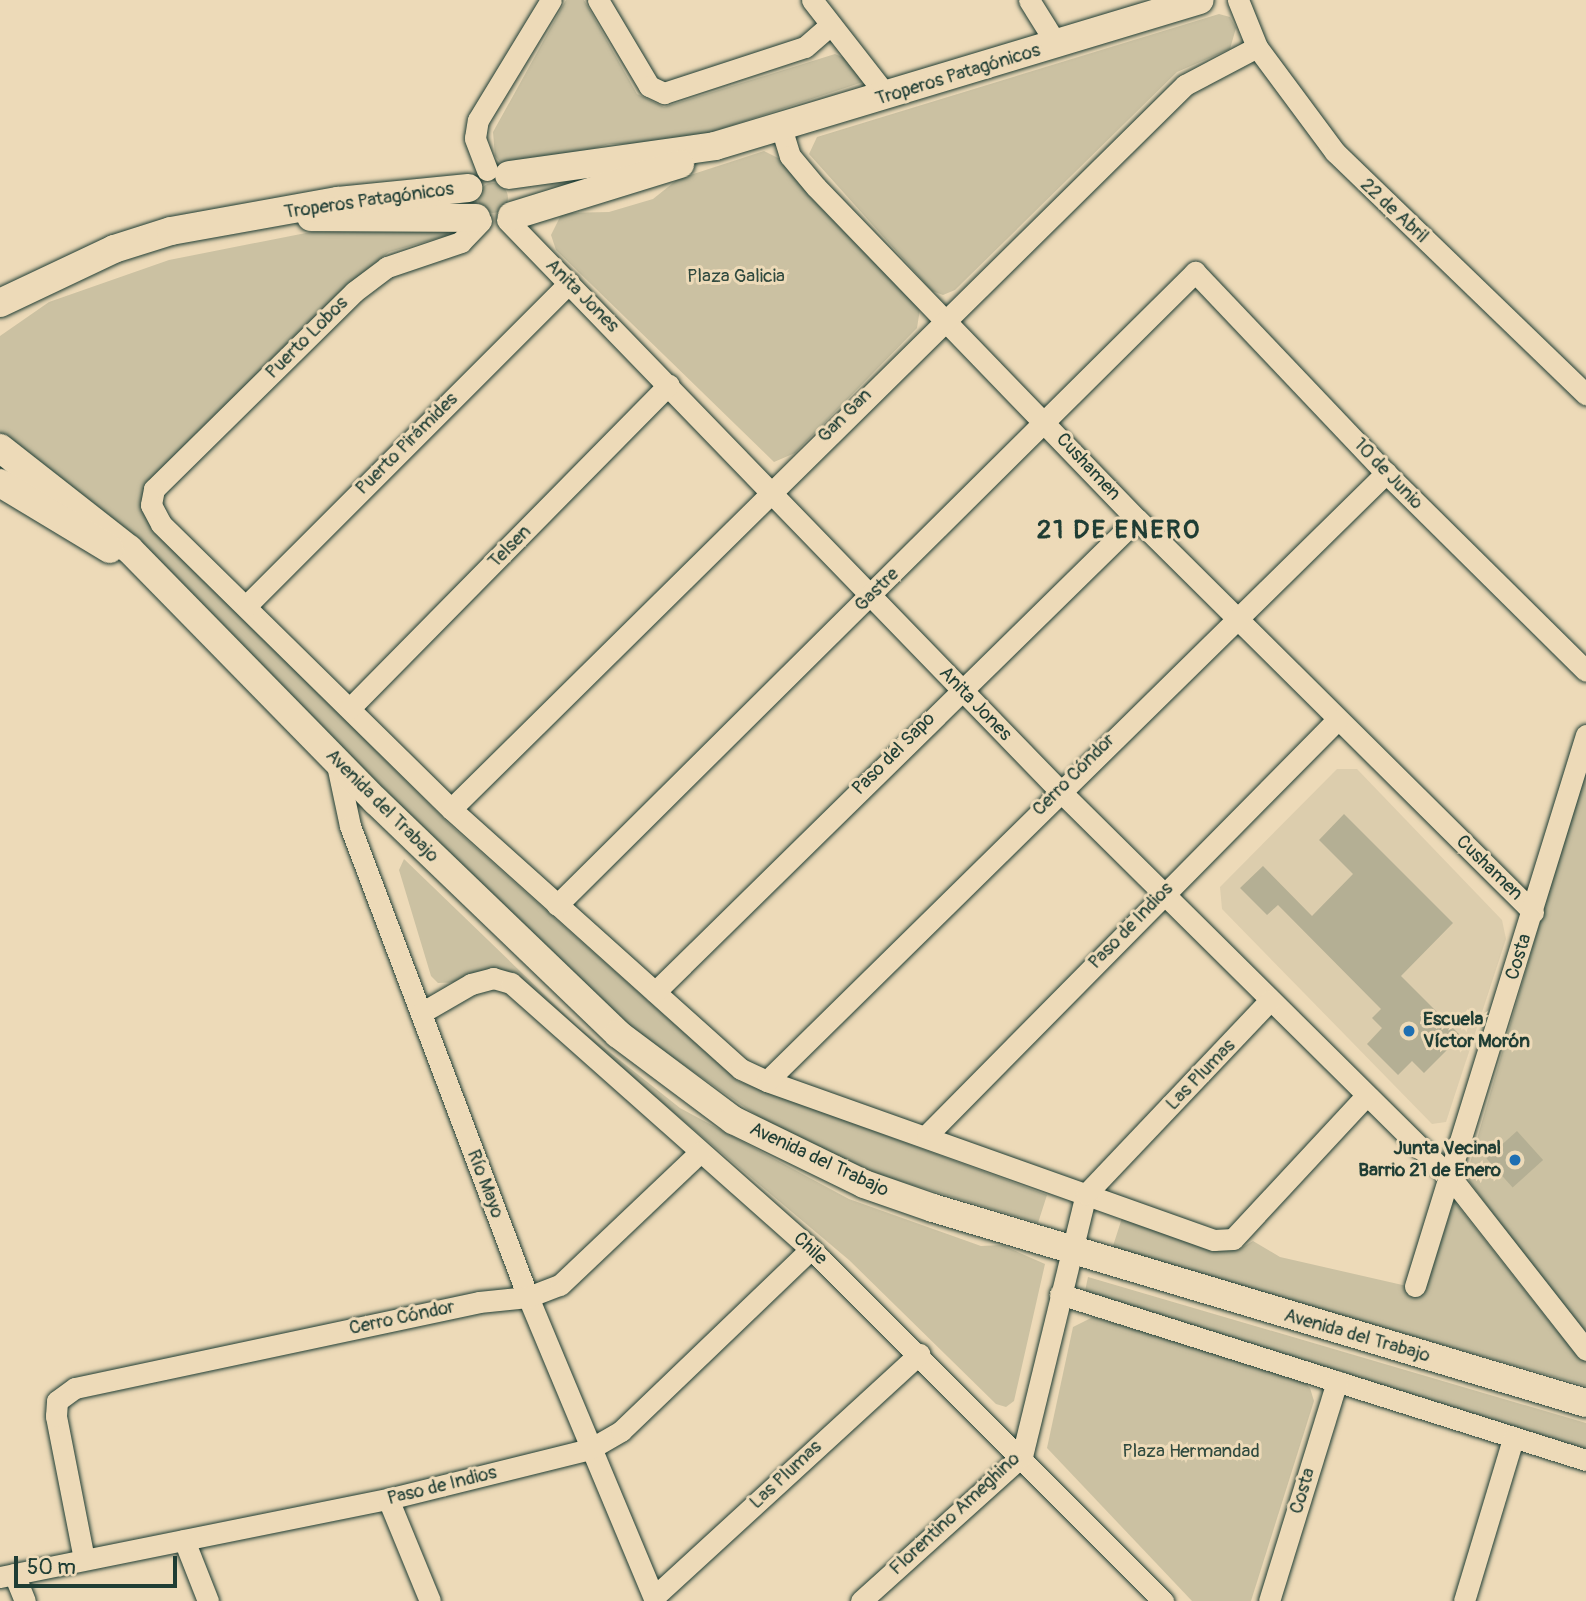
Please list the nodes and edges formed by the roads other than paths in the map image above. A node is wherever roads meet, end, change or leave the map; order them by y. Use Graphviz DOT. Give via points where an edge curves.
graph roads {
  1 [pos="551,0"];
  2 [pos="598,0"];
  3 [pos="812,0"];
  4 [pos="1029,0"];
  5 [pos="1200,0"];
  6 [pos="1238,0"];
  7 [pos="829,26"];
  8 [pos="1057,45"];
  9 [pos="1257,47"];
  10 [pos="887,96"];
  11 [pos="781,127"];
  12 [pos="715,146"];
  13 [pos="488,178"];
  14 [pos="270,214"];
  15 [pos="494,219"];
  16 [pos="1195,272"];
  17 [pos="45,280"];
  18 [pos="569,283"];
  19 [pos="0,303"];
  20 [pos="944,318"];
  21 [pos="0,319"];
  22 [pos="669,385"];
  23 [pos="1586,394"];
  24 [pos="1046,422"];
  25 [pos="0,448"];
  26 [pos="1386,473"];
  27 [pos="0,483"];
  28 [pos="771,489"];
  29 [pos="1137,519"];
  30 [pos="153,578"];
  31 [pos="872,595"];
  32 [pos="246,606"];
  33 [pos="1236,617"];
  34 [pos="1586,671"];
  35 [pos="960,689"];
  36 [pos="350,709"];
  37 [pos="1338,720"];
  38 [pos="1586,736"];
  39 [pos="336,760"];
  40 [pos="1059,790"];
  41 [pos="451,809"];
  42 [pos="1162,894"];
  43 [pos="557,905"];
  44 [pos="1533,912"];
  45 [pos="655,992"];
  46 [pos="1269,1002"];
  47 [pos="421,1013"];
  48 [pos="767,1081"];
  49 [pos="1366,1096"];
  50 [pos="927,1135"];
  51 [pos="700,1152"];
  52 [pos="1452,1179"];
  53 [pos="1086,1194"];
  54 [pos="811,1249"];
  55 [pos="1070,1253"];
  56 [pos="1415,1286"];
  57 [pos="1060,1294"];
  58 [pos="528,1297"];
  59 [pos="1586,1350"];
  60 [pos="919,1354"];
  61 [pos="1337,1381"];
  62 [pos="1586,1403"];
  63 [pos="1513,1439"];
  64 [pos="590,1450"];
  65 [pos="1022,1456"];
  66 [pos="1586,1460"];
  67 [pos="388,1499"];
  68 [pos="184,1540"];
  69 [pos="84,1559"];
  70 [pos="7,1575"];
  71 [pos="654,1599"];
  72 [pos="25,1601"];
  73 [pos="208,1601"];
  74 [pos="430,1601"];
  75 [pos="861,1601"];
  76 [pos="1163,1601"];
  77 [pos="1269,1601"];
  78 [pos="1464,1601"];
  1 -- 13 [label="street" via="478,120 475,138"];
  2 -- 7 [label="street" via="649,86 673,94 805,47"];
  3 -- 7 [label="street"];
  4 -- 8 [label="street"];
  5 -- 8 [label="main road, Troperos Patagónicos"];
  6 -- 9 [label="street, 22 de Abril"];
  7 -- 10 [label="street"];
  8 -- 10 [label="main road, Troperos Patagónicos"];
  9 -- 20 [label="street, Gan Gan" via="1185,85"];
  9 -- 23 [label="street, 22 de Abril" via="1357,176"];
  10 -- 11 [label="main road, Troperos Patagónicos"];
  11 -- 12 [label="main road, Troperos Patagónicos"];
  11 -- 20 [label="street, Cushamen" via="790,156 807,177"];
  12 -- 13 [label="main road, Troperos Patagónicos"];
  12 -- 15 [label="main road, Troperos Patagónicos" via="675,167"];
  13 -- 14 [label="main road, Troperos Patagónicos"];
  13 -- 15 [label="main road, Troperos Patagónicos" via="467,202"];
  13 -- 15 [label="main road" via="520,200"];
  14 -- 15 [label="main road, Troperos Patagónicos" via="371,221"];
  14 -- 17 [label="main road, Troperos Patagónicos" via="171,231"];
  15 -- 18 [label="street, Anita Jones"];
  15 -- 32 [label="street, Puerto Lobos" via="461,242 395,262 354,292 154,489 151,505 161,524"];
  16 -- 24 [label="street, Gastre"];
  16 -- 26 [label="street, 10 de Junio"];
  17 -- 19 [label="main road, Troperos Patagónicos"];
  17 -- 21 [label="main road, Troperos Patagónicos"];
  18 -- 22 [label="street, Anita Jones"];
  18 -- 32 [label="street, Puerto Pirámides"];
  20 -- 24 [label="street, Cushamen"];
  20 -- 28 [label="street, Gan Gan"];
  22 -- 28 [label="street, Anita Jones"];
  22 -- 36 [label="street, Telsen"];
  24 -- 29 [label="street, Cushamen"];
  24 -- 31 [label="street, Gastre"];
  25 -- 30 [label="main road, Avenida del Trabajo" via="89,514"];
  26 -- 33 [label="street, Cerro Cóndor"];
  26 -- 34 [label="street, 10 de Junio"];
  27 -- 30 [label="main road, Avenida del Trabajo"];
  28 -- 31 [label="street, Anita Jones"];
  28 -- 41 [label="street, Gan Gan"];
  29 -- 33 [label="street, Cushamen"];
  29 -- 35 [label="street, Paso del Sapo"];
  30 -- 39 [label="main road, Avenida del Trabajo"];
  31 -- 35 [label="street, Anita Jones"];
  31 -- 43 [label="street, Gastre"];
  32 -- 36 [label="street"];
  33 -- 37 [label="street, Cushamen"];
  33 -- 40 [label="street, Cerro Cóndor"];
  35 -- 40 [label="street, Anita Jones"];
  35 -- 45 [label="street, Paso del Sapo"];
  36 -- 41 [label="street"];
  37 -- 42 [label="street, Paso de Indios"];
  37 -- 44 [label="street, Cushamen"];
  38 -- 44 [label="street, Costa"];
  39 -- 47 [label="street, Río Mayo" via="350,826"];
  39 -- 55 [label="main road, Avenida del Trabajo" via="520,943 688,1090 783,1147 864,1184"];
  40 -- 42 [label="street, Anita Jones"];
  40 -- 48 [label="street, Cerro Cóndor"];
  41 -- 43 [label="street"];
  42 -- 46 [label="street, Anita Jones"];
  42 -- 50 [label="street, Paso de Indios"];
  43 -- 45 [label="street"];
  44 -- 52 [label="street, Costa"];
  45 -- 48 [label="street" via="741,1069"];
  46 -- 49 [label="street, Anita Jones"];
  46 -- 53 [label="street, Las Plumas"];
  47 -- 51 [label="street, Chile" via="471,984 493,978 511,984"];
  47 -- 58 [label="street, Río Mayo"];
  48 -- 50 [label="street"];
  49 -- 52 [label="street, Anita Jones"];
  49 -- 53 [label="street" via="1233,1239 1214,1240"];
  50 -- 53 [label="street"];
  51 -- 54 [label="street, Chile"];
  51 -- 58 [label="street, Cerro Cóndor" via="560,1285"];
  52 -- 56 [label="street, Costa"];
  52 -- 59 [label="street"];
  53 -- 55 [label="street, Las Plumas"];
  54 -- 60 [label="street, Chile"];
  54 -- 64 [label="street, Paso de Indios" via="621,1431"];
  55 -- 57 [label="street, Florentino Ameghino"];
  55 -- 62 [label="main road, Avenida del Trabajo"];
  57 -- 61 [label="street"];
  57 -- 65 [label="street, Florentino Ameghino"];
  58 -- 64 [label="street, Río Mayo"];
  58 -- 69 [label="street, Cerro Cóndor" via="479,1302 75,1388 57,1401"];
  60 -- 65 [label="street, Chile"];
  60 -- 71 [label="street, Las Plumas"];
  61 -- 63 [label="street"];
  61 -- 77 [label="street, Costa"];
  63 -- 66 [label="street"];
  63 -- 78 [label="street"];
  64 -- 67 [label="street, Paso de Indios"];
  64 -- 71 [label="street, Río Mayo"];
  65 -- 75 [label="street, Florentino Ameghino"];
  65 -- 76 [label="street, Chile"];
  67 -- 68 [label="street, Paso de Indios"];
  67 -- 74 [label="street"];
  68 -- 69 [label="street, Paso de Indios"];
  68 -- 73 [label="street"];
  69 -- 70 [label="street, Paso de Indios"];
  70 -- 72 [label="street"];
}
